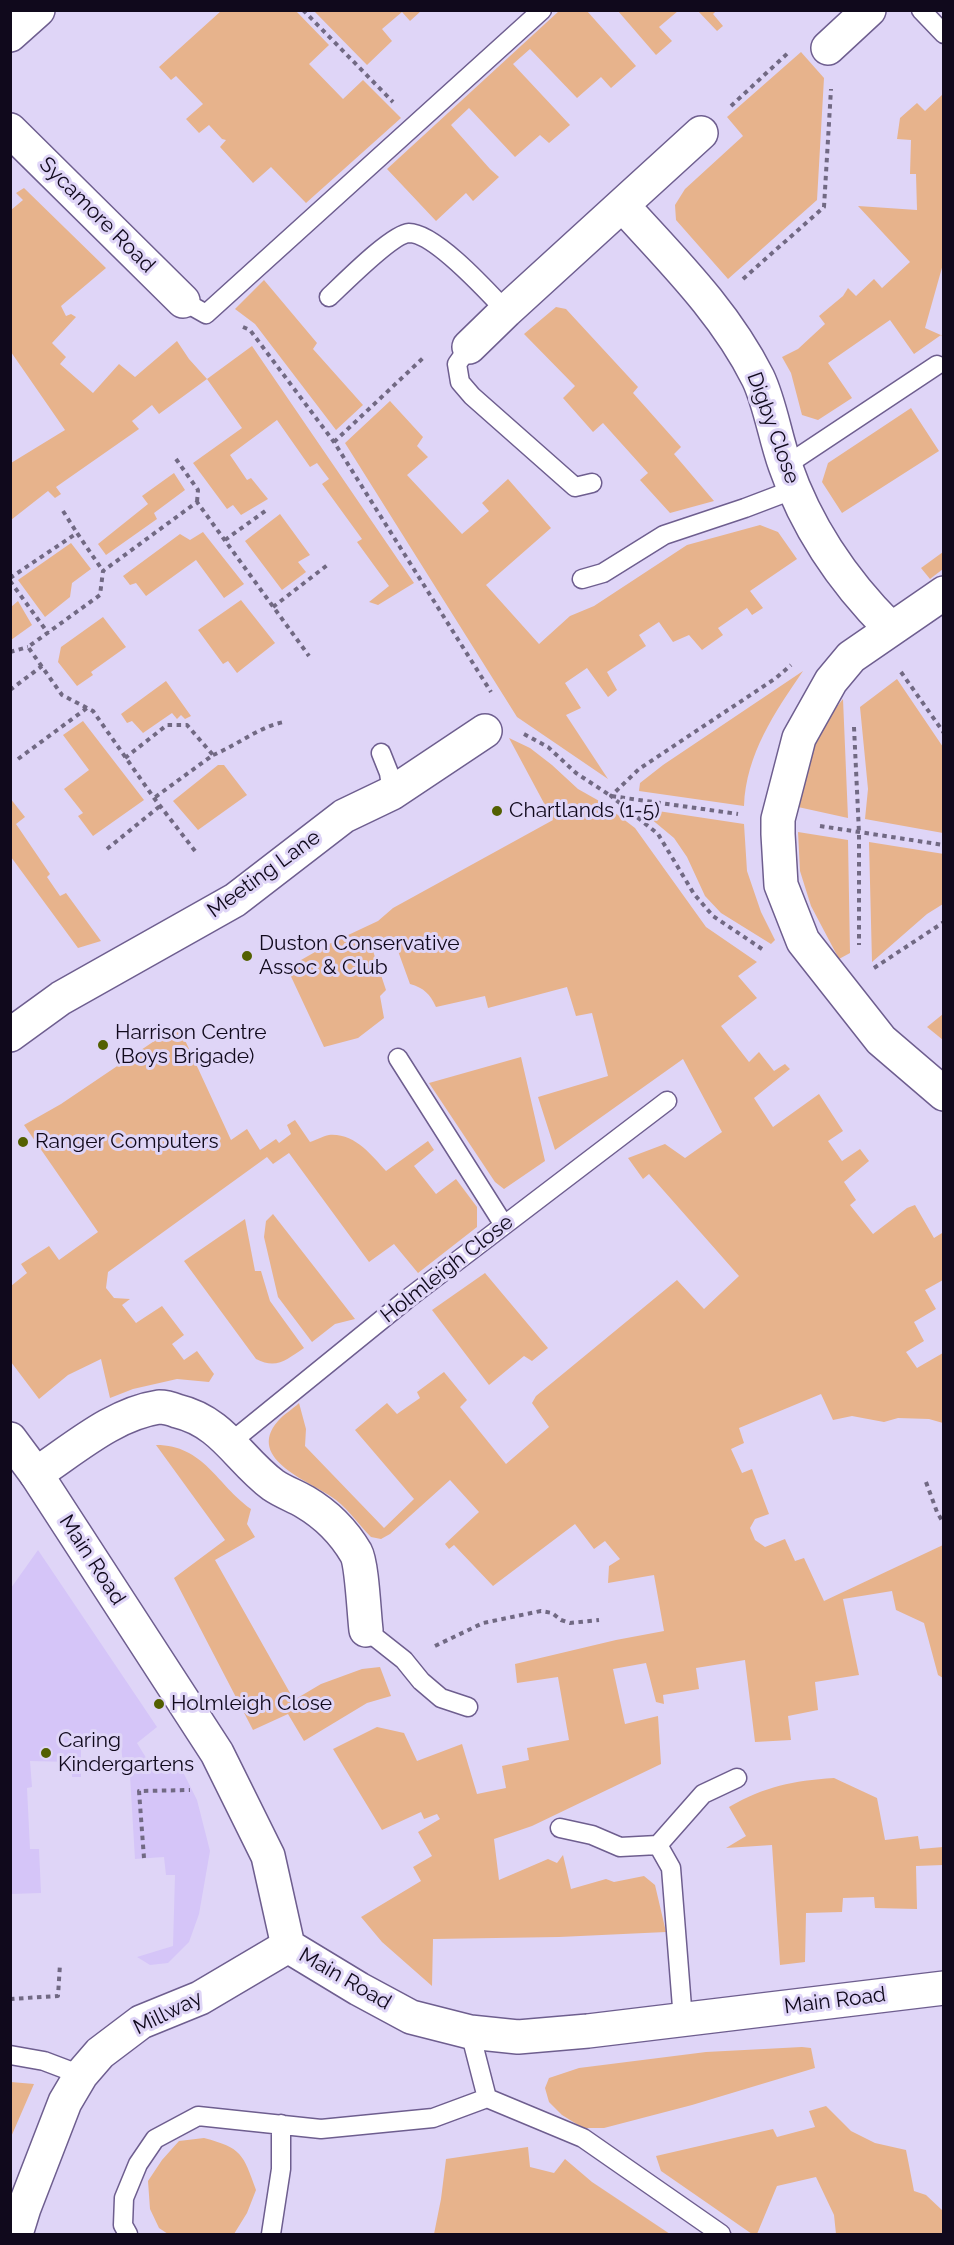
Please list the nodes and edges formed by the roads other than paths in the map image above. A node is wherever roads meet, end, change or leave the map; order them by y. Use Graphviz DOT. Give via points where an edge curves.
graph roads {
  1 [pos="38,10"];
  2 [pos="542,10"];
  3 [pos="869,10"];
  4 [pos="921,10"];
  5 [pos="944,34"];
  6 [pos="10,35"];
  7 [pos="828,48"];
  8 [pos="10,130"];
  9 [pos="701,133"];
  10 [pos="623,206"];
  11 [pos="329,297"];
  12 [pos="194,307"];
  13 [pos="506,311"];
  14 [pos="469,347"];
  15 [pos="937,365"];
  16 [pos="790,478"];
  17 [pos="592,483"];
  18 [pos="582,579"];
  19 [pos="944,593"];
  20 [pos="890,628"];
  21 [pos="485,731"];
  22 [pos="381,753"];
  23 [pos="392,793"];
  24 [pos="10,1035"];
  25 [pos="398,1058"];
  26 [pos="944,1094"];
  27 [pos="667,1101"];
  28 [pos="504,1225"];
  29 [pos="10,1439"];
  30 [pos="231,1442"];
  31 [pos="36,1474"];
  32 [pos="366,1630"];
  33 [pos="468,1707"];
  34 [pos="737,1778"];
  35 [pos="560,1828"];
  36 [pos="658,1845"];
  37 [pos="288,1946"];
  38 [pos="944,1988"];
  39 [pos="683,2020"];
  40 [pos="470,2032"];
  41 [pos="10,2055"];
  42 [pos="81,2075"];
  43 [pos="487,2098"];
  44 [pos="281,2124"];
  45 [pos="16,2235"];
  46 [pos="128,2235"];
  47 [pos="271,2235"];
  48 [pos="721,2235"];
  1 -- 6 [label="street"];
  2 -- 12 [label="lane" via="415,125"];
  3 -- 7 [label="street"];
  4 -- 5 [label="lane"];
  8 -- 12 [label="street, Sycamore Road"];
  9 -- 10 [label="street"];
  10 -- 13 [label="street"];
  10 -- 16 [label="street, Digby Close" via="712,305 738,344 759,379"];
  11 -- 13 [label="lane" via="393,239 409,234 443,250"];
  13 -- 14 [label="street"];
  14 -- 17 [label="lane" via="457,364 460,382 472,396 575,487"];
  15 -- 16 [label="lane"];
  16 -- 18 [label="lane" via="745,508 663,535 603,573"];
  16 -- 20 [label="street, Digby Close" via="818,537 868,606"];
  19 -- 20 [label="street"];
  20 -- 26 [label="street" via="851,657 831,681 799,738 778,819 781,885 803,941 881,1040"];
  21 -- 23 [label="street, Meeting Lane"];
  22 -- 23 [label="lane"];
  23 -- 24 [label="street, Meeting Lane" via="344,816 234,900 61,998"];
  25 -- 28 [label="lane"];
  27 -- 28 [label="lane, Holmleigh Close"];
  28 -- 30 [label="lane, Holmleigh Close"];
  29 -- 31 [label="street, Main Road"];
  30 -- 31 [label="street" via="191,1414 162,1407 136,1413 103,1428"];
  30 -- 32 [label="street" via="274,1486 337,1525 357,1556"];
  31 -- 37 [label="street, Main Road" via="217,1753 268,1856"];
  32 -- 33 [label="lane" via="404,1660 441,1698"];
  34 -- 36 [label="lane" via="703,1794"];
  35 -- 36 [label="lane" via="620,1847"];
  36 -- 39 [label="lane" via="671,1868"];
  37 -- 40 [label="street, Main Road" via="411,2017"];
  37 -- 42 [label="street, Millway" via="200,1998 141,2022 100,2053"];
  38 -- 39 [label="street, Main Road"];
  39 -- 40 [label="street, Main Road" via="518,2037"];
  40 -- 43 [label="lane"];
  41 -- 42 [label="lane" via="44,2061"];
  42 -- 45 [label="street, Millway" via="49,2140"];
  43 -- 44 [label="lane" via="433,2118 321,2129"];
  43 -- 48 [label="lane" via="583,2138"];
  44 -- 46 [label="lane" via="198,2116 155,2139 138,2164 124,2198 123,2225"];
  44 -- 47 [label="lane" via="281,2169"];
}
